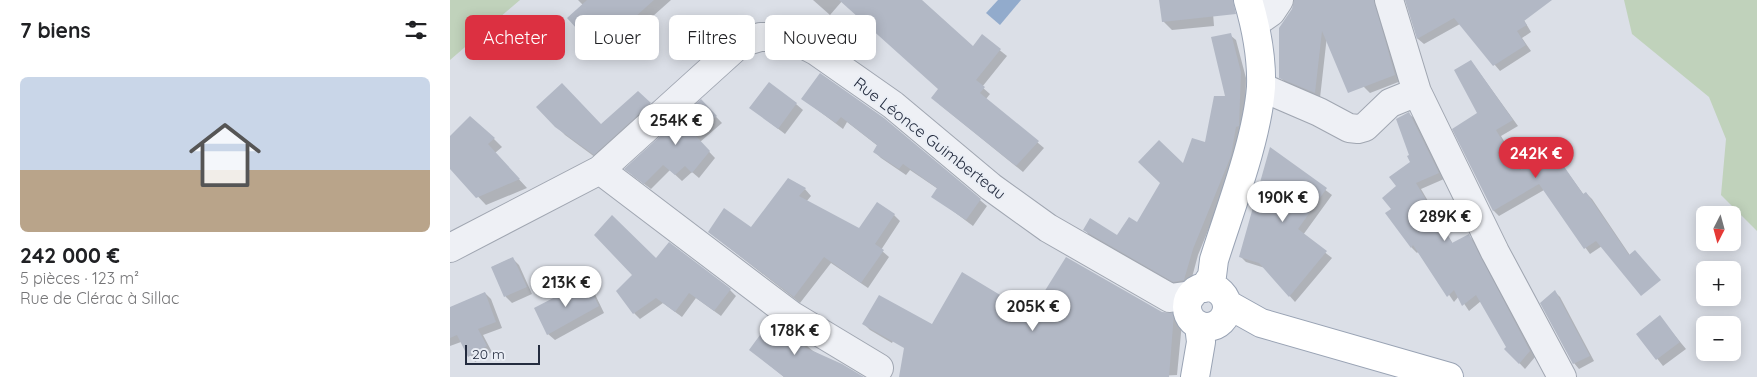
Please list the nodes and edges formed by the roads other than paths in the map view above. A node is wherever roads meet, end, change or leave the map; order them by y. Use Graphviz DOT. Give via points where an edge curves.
graph roads {
  1 [pos="1279,0"];
  2 [pos="1389,0"];
  3 [pos="1251,12"];
  4 [pos="1260,87"];
  5 [pos="1416,92"];
  6 [pos="600,170"];
  7 [pos="450,248"];
  8 [pos="1198,292"];
  9 [pos="1227,304"];
  10 [pos="1200,325"];
  11 [pos="878,368"];
  12 [pos="1195,377"];
  13 [pos="1449,377"];
  14 [pos="1562,377"];
  1 -- 3 [label="street" via="1271,12"];
  2 -- 5 [label="street"];
  3 -- 4 [label="main road"];
  4 -- 5 [label="street" via="1349,128 1358,129 1365,127 1390,103"];
  4 -- 8 [label="main road" via="1250,144 1214,260 1212,276"];
  5 -- 14 [label="street"];
  6 -- 7 [label="street, Rue Léonce Guimberteau"];
  6 -- 8 [label="street, Rue Léonce Guimberteau" via="736,47 760,37 793,39 816,51 893,105 991,187 1048,228 1170,298"];
  6 -- 11 [label="street" via="791,315"];
  8 -- 9 [label="main road" via="1210,288 1221,293"];
  8 -- 10 [label="main road" via="1187,306 1190,318"];
  9 -- 10 [label="main road" via="1222,321 1211,327"];
  9 -- 13 [label="main road" via="1261,324"];
  10 -- 12 [label="main road" via="1202,342"];
}
